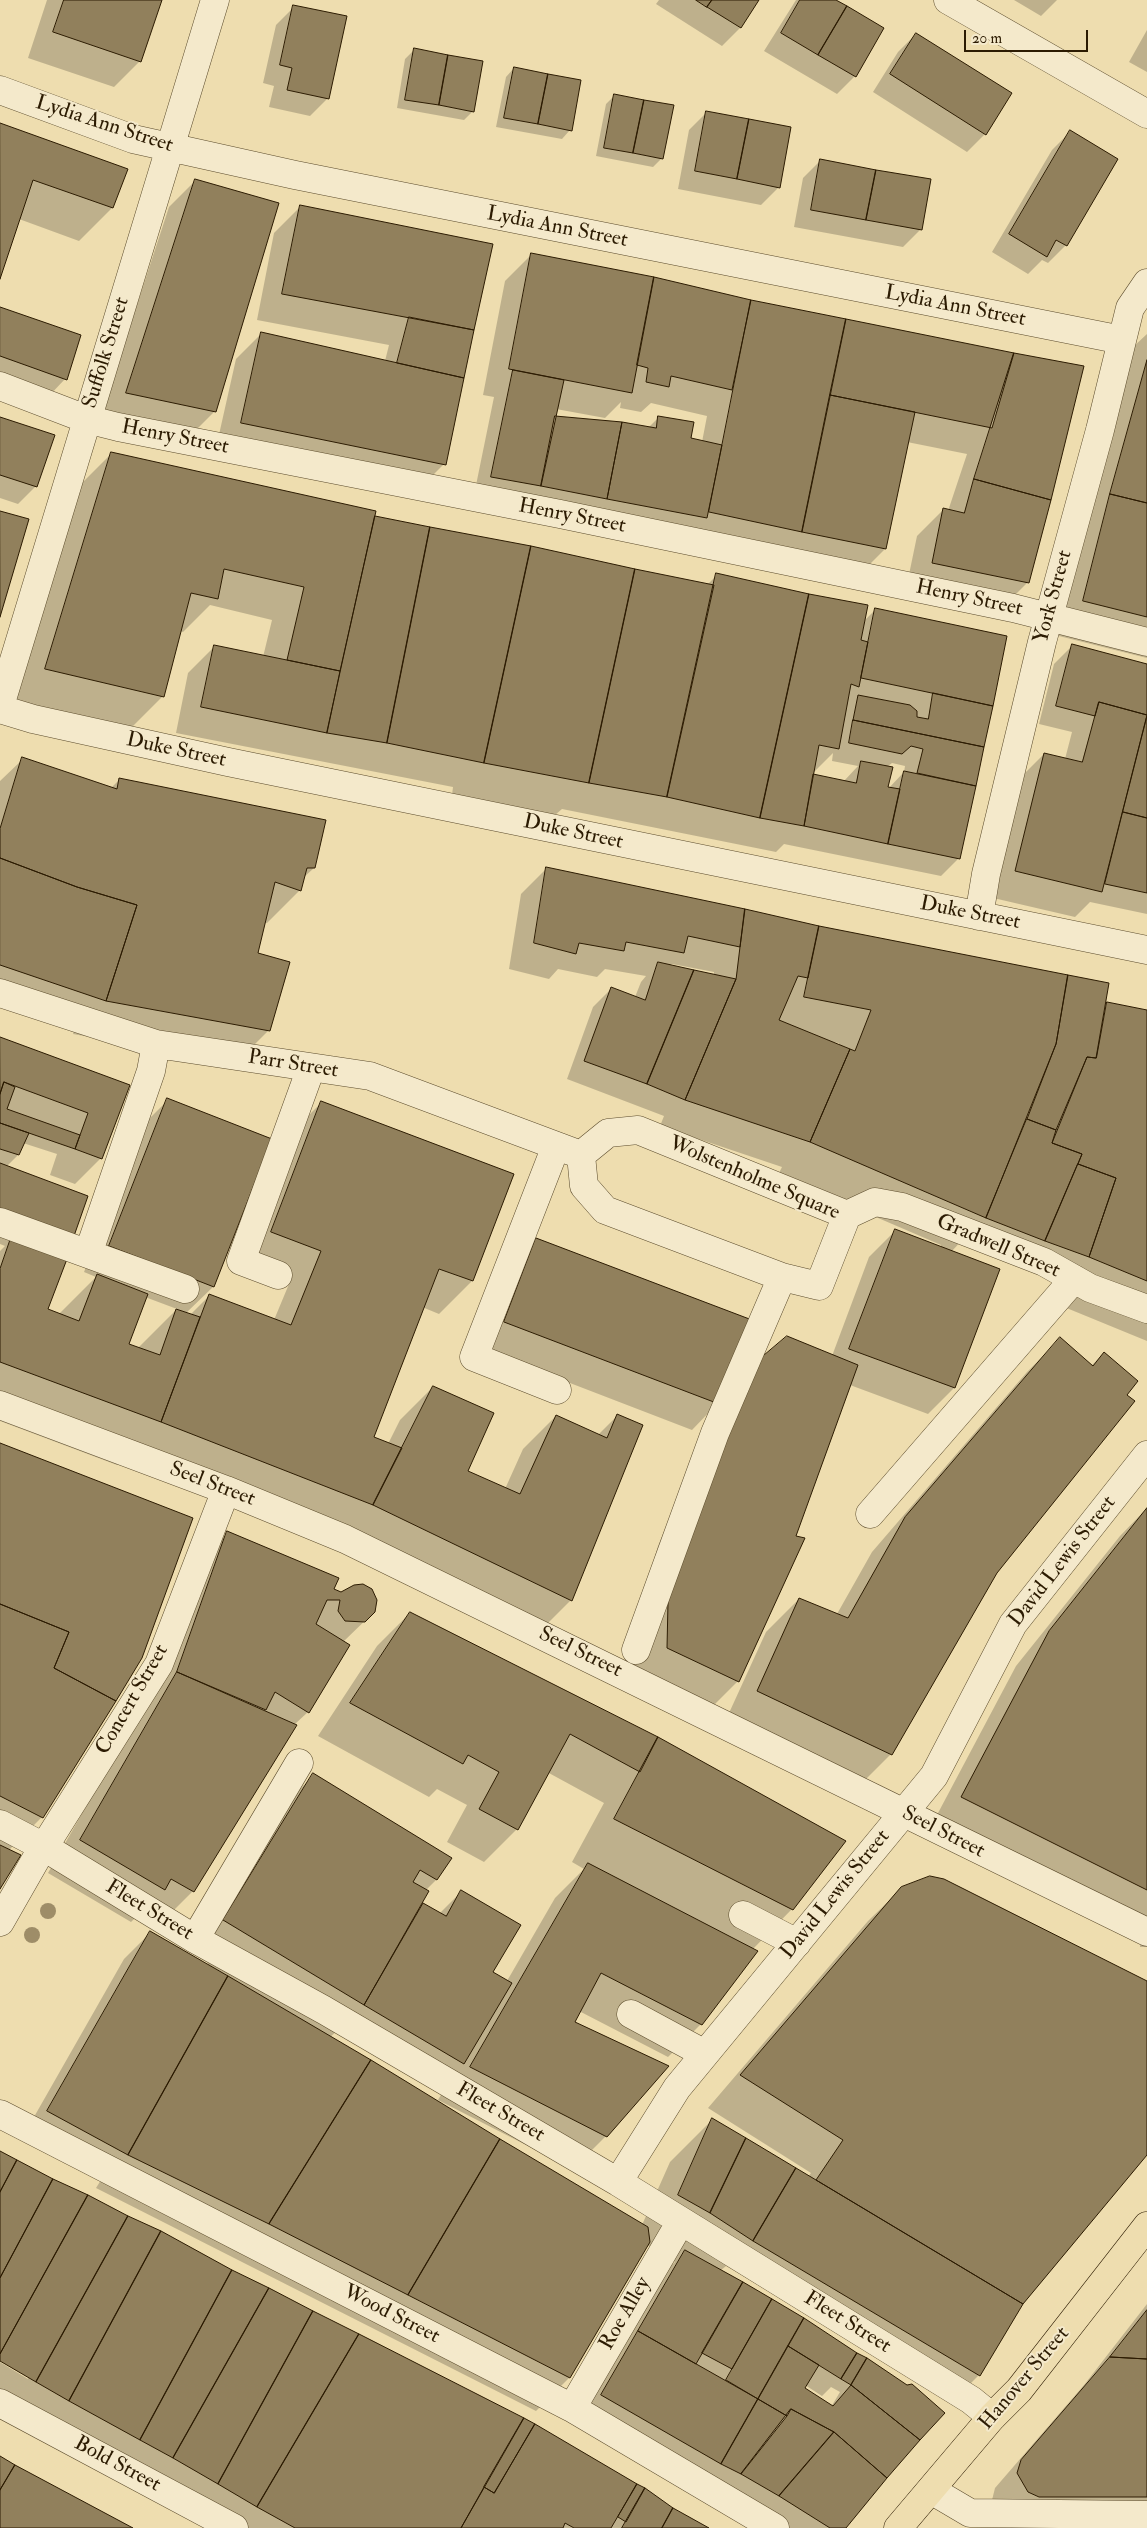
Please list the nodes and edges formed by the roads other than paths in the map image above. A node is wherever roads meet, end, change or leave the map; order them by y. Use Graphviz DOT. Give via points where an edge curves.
graph roads {
  1 [pos="215,0"];
  2 [pos="948,0"];
  3 [pos="0,90"];
  4 [pos="1147,114"];
  5 [pos="170,147"];
  6 [pos="1147,283"];
  7 [pos="1122,340"];
  8 [pos="0,386"];
  9 [pos="86,419"];
  10 [pos="1049,616"];
  11 [pos="1147,642"];
  12 [pos="0,708"];
  13 [pos="979,916"];
  14 [pos="1147,950"];
  15 [pos="0,993"];
  16 [pos="156,1044"];
  17 [pos="311,1068"];
  18 [pos="568,1151"];
  19 [pos="847,1215"];
  20 [pos="0,1222"];
  21 [pos="88,1254"];
  22 [pos="278,1275"];
  23 [pos="782,1277"];
  24 [pos="1074,1279"];
  25 [pos="185,1289"];
  26 [pos="1147,1309"];
  27 [pos="557,1390"];
  28 [pos="0,1405"];
  29 [pos="1147,1455"];
  30 [pos="226,1490"];
  31 [pos="870,1514"];
  32 [pos="636,1650"];
  33 [pos="299,1763"];
  34 [pos="906,1812"];
  35 [pos="0,1824"];
  36 [pos="40,1853"];
  37 [pos="743,1915"];
  38 [pos="0,1922"];
  39 [pos="1147,1932"];
  40 [pos="195,1939"];
  41 [pos="797,1943"];
  42 [pos="631,2014"];
  43 [pos="704,2054"];
  44 [pos="0,2114"];
  45 [pos="618,2182"];
  46 [pos="681,2220"];
  47 [pos="1147,2226"];
  48 [pos="0,2403"];
  49 [pos="572,2408"];
  50 [pos="992,2417"];
  51 [pos="931,2490"];
  52 [pos="1147,2515"];
  53 [pos="234,2528"];
  54 [pos="775,2528"];
  55 [pos="898,2528"];
  1 -- 5 [label="street, Suffolk Street"];
  2 -- 4 [label="street"];
  3 -- 5 [label="street, Lydia Ann Street" via="133,139"];
  5 -- 7 [label="street, Lydia Ann Street"];
  5 -- 9 [label="street, Suffolk Street"];
  6 -- 7 [label="street, York Street" via="1130,308"];
  7 -- 10 [label="street, York Street"];
  8 -- 9 [label="street, Henry Street"];
  9 -- 10 [label="street, Henry Street"];
  9 -- 12 [label="street, Suffolk Street"];
  10 -- 11 [label="street, Henry Street"];
  10 -- 13 [label="street, York Street" via="986,874"];
  12 -- 13 [label="street, Duke Street" via="33,719 228,762"];
  13 -- 14 [label="street, Duke Street"];
  15 -- 16 [label="street, Parr Street"];
  16 -- 17 [label="street, Parr Street"];
  16 -- 21 [label="street" via="151,1070"];
  17 -- 18 [label="street, Parr Street" via="370,1076"];
  17 -- 22 [label="street" via="241,1261"];
  18 -- 19 [label="street, Wolstenholme Square" via="608,1133 638,1130"];
  18 -- 23 [label="street, Wolstenholme Square" via="584,1186 605,1210"];
  18 -- 27 [label="street" via="474,1357"];
  19 -- 23 [label="street, Wolstenholme Square" via="819,1286"];
  19 -- 24 [label="street, Gradwell Street" via="875,1202 902,1207 1044,1262"];
  20 -- 21 [label="street"];
  21 -- 25 [label="street"];
  23 -- 32 [label="street" via="715,1433"];
  24 -- 26 [label="street, Gradwell Street"];
  24 -- 31 [label="street"];
  28 -- 30 [label="street, Seel Street"];
  29 -- 34 [label="street, David Lewis Street" via="1013,1624 934,1776"];
  30 -- 34 [label="street, Seel Street" via="345,1539 624,1674 857,1792"];
  30 -- 36 [label="street, Concert Street" via="159,1664"];
  33 -- 40 [label="street"];
  34 -- 39 [label="street, Seel Street"];
  34 -- 41 [label="street, David Lewis Street"];
  35 -- 36 [label="street, Fleet Street"];
  36 -- 38 [label="street, Concert Street"];
  36 -- 40 [label="street, Fleet Street"];
  37 -- 41 [label="street"];
  40 -- 45 [label="street, Fleet Street" via="324,2010"];
  41 -- 43 [label="street, David Lewis Street"];
  42 -- 43 [label="street"];
  43 -- 45 [label="street, David Lewis Street" via="677,2088"];
  44 -- 49 [label="street, Wood Street"];
  45 -- 46 [label="street, Fleet Street"];
  46 -- 49 [label="street, Roe Alley"];
  46 -- 50 [label="street, Fleet Street" via="971,2400"];
  47 -- 50 [label="main road, Hanover Street" via="1019,2390"];
  48 -- 53 [label="street, Bold Street"];
  49 -- 54 [label="street, Wood Street"];
  50 -- 51 [label="main road, Hanover Street"];
  51 -- 52 [label="street" via="970,2513"];
  51 -- 55 [label="main road, Hanover Street"];
}
